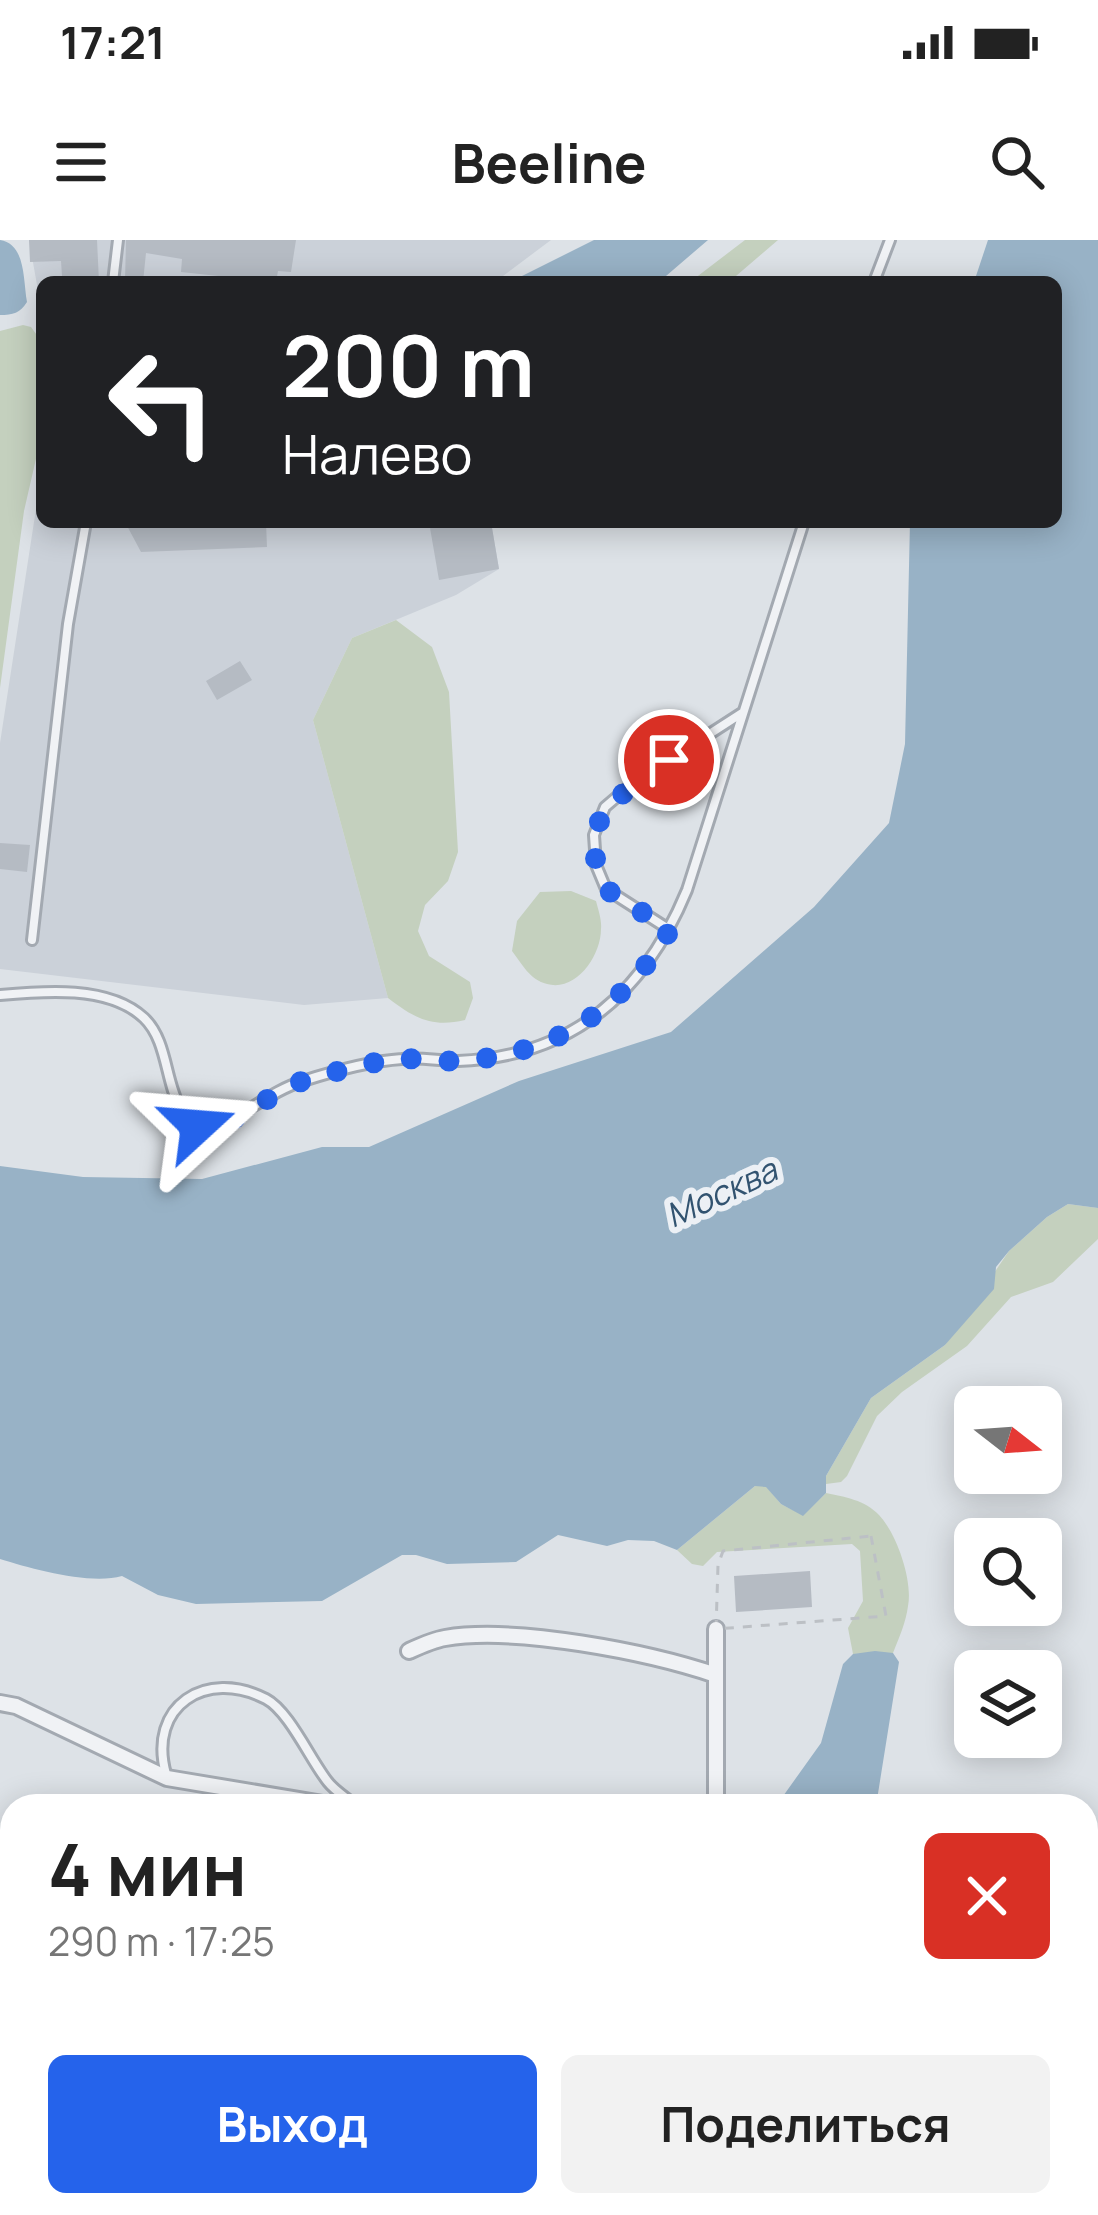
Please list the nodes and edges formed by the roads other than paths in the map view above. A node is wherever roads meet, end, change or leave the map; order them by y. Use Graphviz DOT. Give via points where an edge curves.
graph roads {
  1 [pos="118,240"];
  2 [pos="890,240"];
  3 [pos="114,276"];
  4 [pos="876,276"];
  5 [pos="85,528"];
  6 [pos="802,528"];
  7 [pos="742,713"];
  8 [pos="670,930"];
  9 [pos="32,940"];
  10 [pos="0,995"];
  11 [pos="716,1629"];
  12 [pos="409,1651"];
  13 [pos="716,1675"];
  14 [pos="0,1702"];
  15 [pos="167,1778"];
  16 [pos="263,1794"];
  17 [pos="341,1794"];
  18 [pos="716,1794"];
  1 -- 3 [label="lane"];
  2 -- 4 [label="lane"];
  5 -- 9 [label="lane"];
  6 -- 7 [label="lane"];
  7 -- 8 [label="lane"];
  7 -- 8 [label="lane" via="632,784 605,807 594,836 607,890"];
  8 -- 10 [label="lane" via="610,1004 558,1036 462,1061 402,1059 300,1082 214,1128 182,1114 160,1042 130,1009 46,992"];
  11 -- 13 [label="street"];
  12 -- 13 [label="street" via="442,1638 493,1635 640,1653"];
  13 -- 18 [label="street"];
  14 -- 15 [label="street"];
  15 -- 16 [label="street"];
  15 -- 17 [label="lane" via="160,1750 168,1717 195,1692 234,1689 270,1701"];
}
